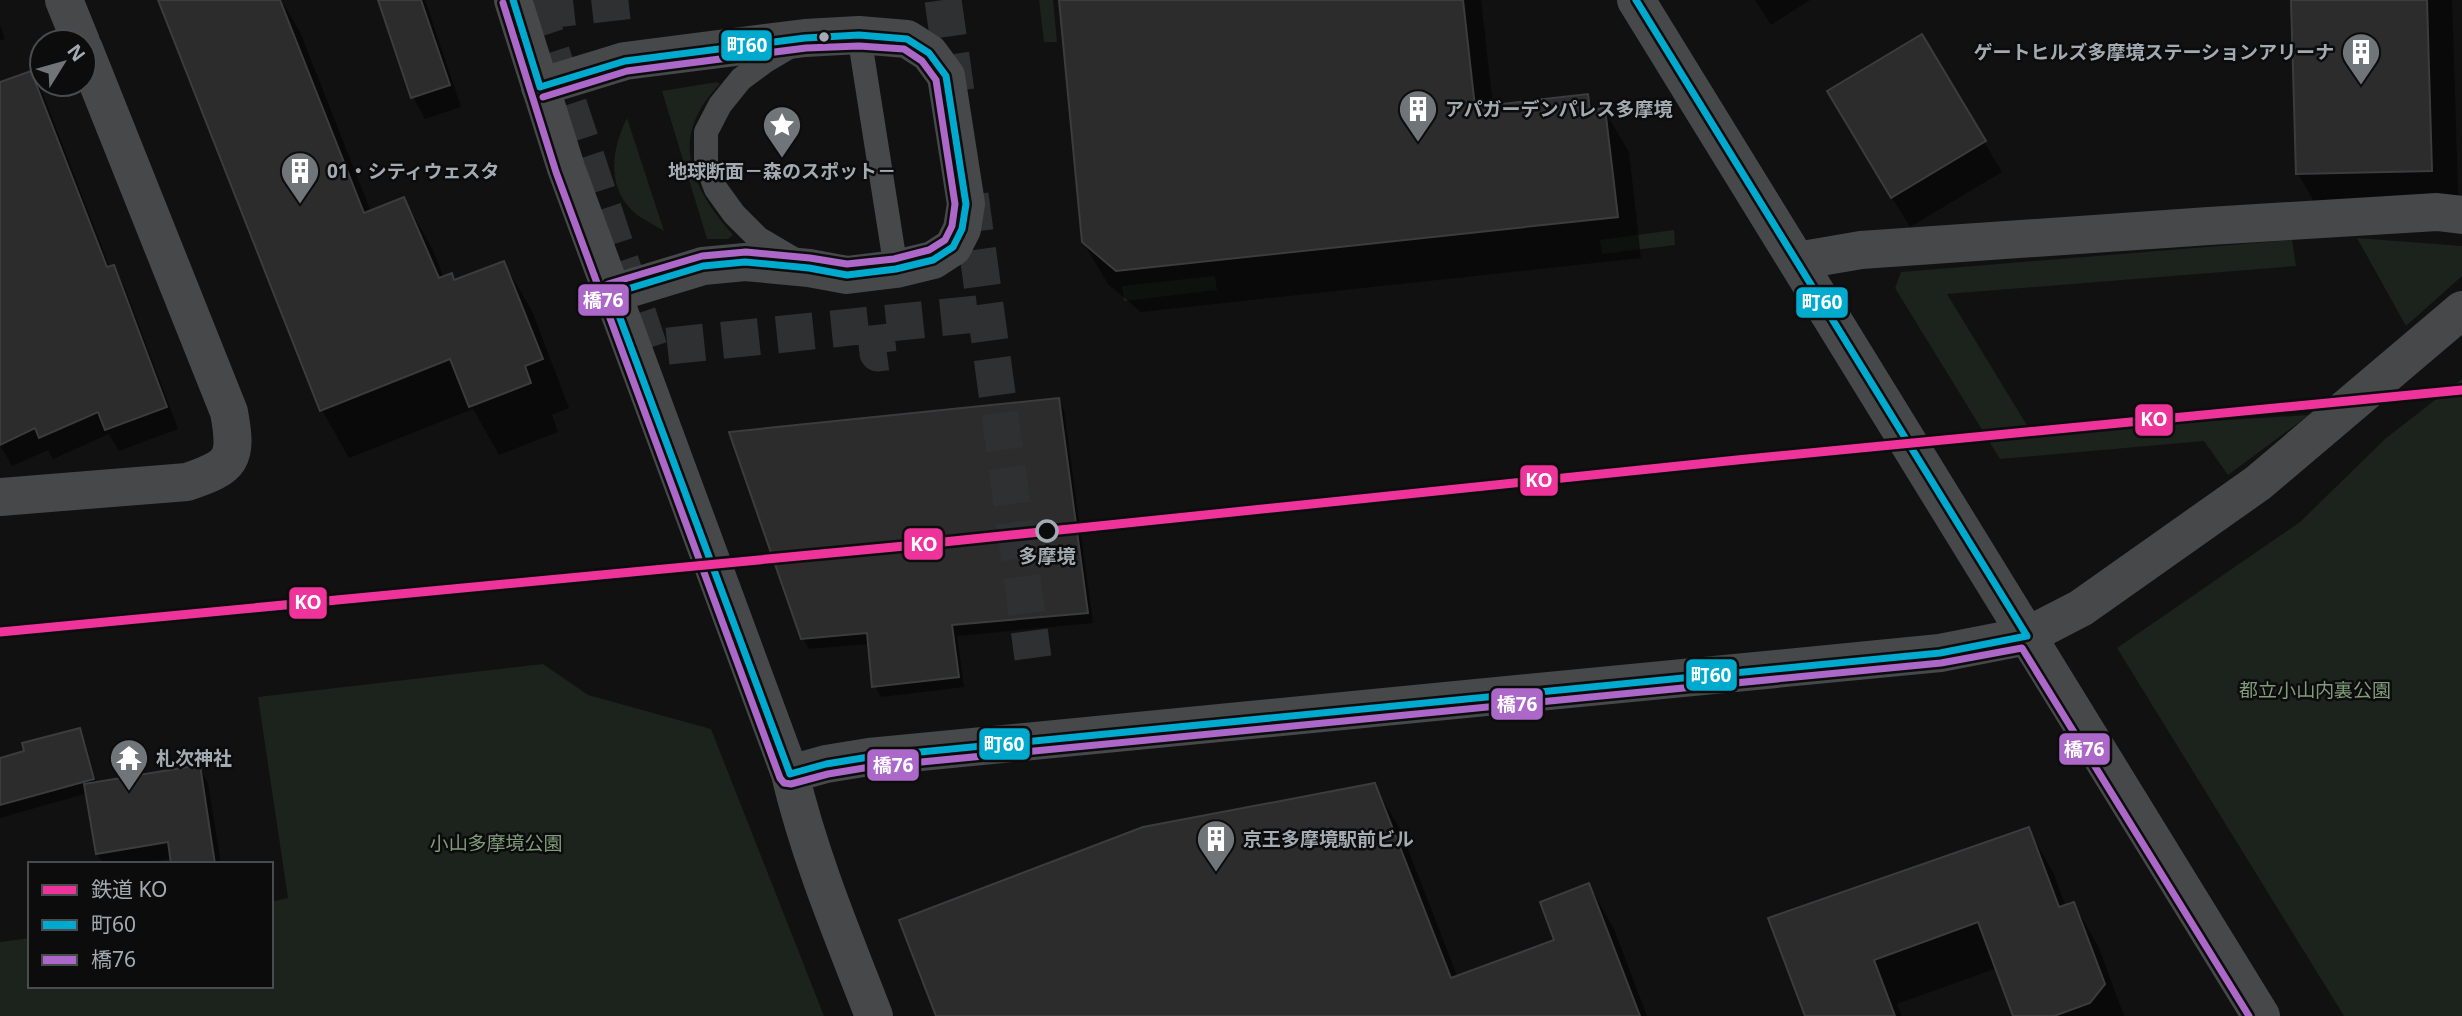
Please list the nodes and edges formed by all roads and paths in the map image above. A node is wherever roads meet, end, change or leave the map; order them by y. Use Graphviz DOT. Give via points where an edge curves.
graph roads {
  1 [pos="64,0"];
  2 [pos="513,0"];
  3 [pos="1636,0"];
  4 [pos="75,28"];
  5 [pos="859,35"];
  6 [pos="805,38"];
  7 [pos="98,84"];
  8 [pos="540,87"];
  9 [pos="2462,215"];
  10 [pos="1797,261"];
  11 [pos="810,268"];
  12 [pos="896,269"];
  13 [pos="611,294"];
  14 [pos="2462,310"];
  15 [pos="0,497"];
  16 [pos="2027,636"];
  17 [pos="790,774"];
  18 [pos="874,1016"];
  19 [pos="2261,1016"];
  1 -- 4 [label="street"];
  2 -- 8 [label="street"];
  3 -- 10 [label="street"];
  5 -- 6 [label="street"];
  5 -- 12 [label="lane"];
  5 -- 12 [label="street" via="907,39 929,53 946,76 966,204 962,229 953,247 933,260"];
  6 -- 8 [label="street" via="625,61"];
  6 -- 11 [label="lane" via="749,73 727,96 706,132 706,163 734,214 758,238"];
  7 -- 15 [label="street" via="229,412 234,439 231,456 216,472 187,482"];
  8 -- 13 [label="street"];
  9 -- 10 [label="street" via="2437,212 2101,233 1861,250"];
  10 -- 16 [label="street"];
  11 -- 12 [label="street" via="847,275"];
  11 -- 13 [label="street" via="745,262 704,266"];
  13 -- 17 [label="street"];
  14 -- 16 [label="street" via="2258,483 2081,608"];
  16 -- 17 [label="street" via="1940,653 869,757"];
  16 -- 19 [label="street"];
  17 -- 18 [label="street" via="812,854"];
}
